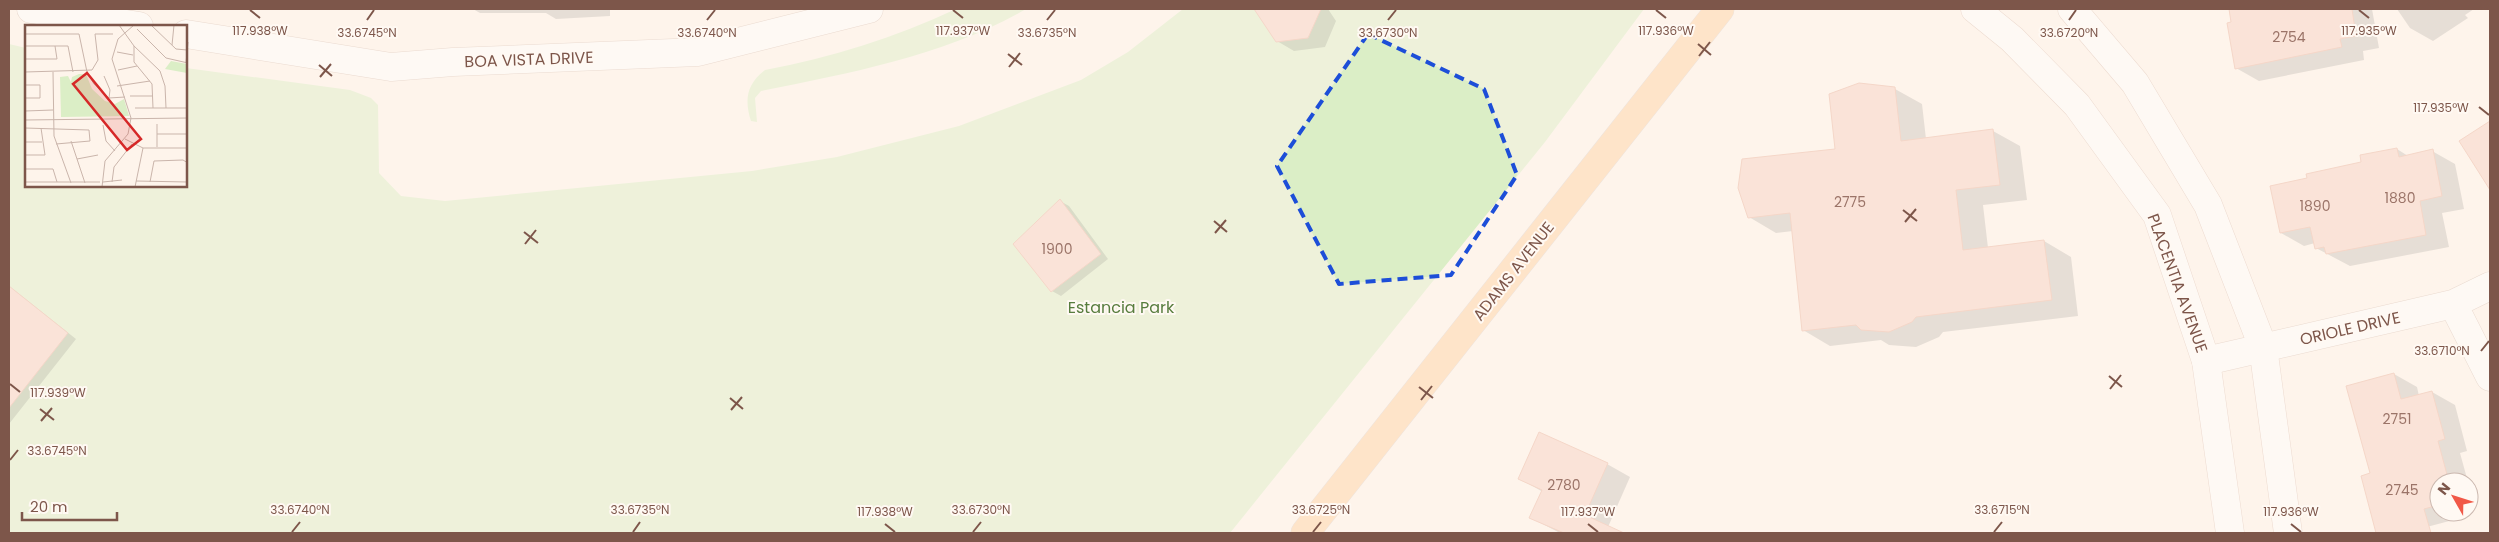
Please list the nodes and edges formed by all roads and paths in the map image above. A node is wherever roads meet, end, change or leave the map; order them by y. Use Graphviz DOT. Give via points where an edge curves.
graph roads {
  1 [pos="31,9"];
  2 [pos="869,9"];
  3 [pos="1720,9"];
  4 [pos="1975,9"];
  5 [pos="2072,9"];
  6 [pos="133,25"];
  7 [pos="188,34"];
  8 [pos="2490,286"];
  9 [pos="2453,304"];
  10 [pos="2263,347"];
  11 [pos="2206,360"];
  12 [pos="2490,376"];
  13 [pos="1305,533"];
  14 [pos="2230,533"];
  15 [pos="2288,533"];
  1 -- 6 [label="street"];
  2 -- 7 [label="street, BOA VISTA DRIVE" via="698,52 392,67"];
  3 -- 13 [label="main road, ADAMS AVENUE"];
  4 -- 11 [label="street, PLACENTIA AVENUE" via="2012,39 2077,105 2157,215"];
  5 -- 10 [label="street" via="2136,83 2208,205"];
  8 -- 9 [label="street, ORIOLE DRIVE"];
  9 -- 10 [label="street, ORIOLE DRIVE"];
  9 -- 12 [label="street"];
  10 -- 11 [label="street, ORIOLE DRIVE"];
  10 -- 15 [label="street"];
  11 -- 14 [label="street, PLACENTIA AVENUE"];
}
